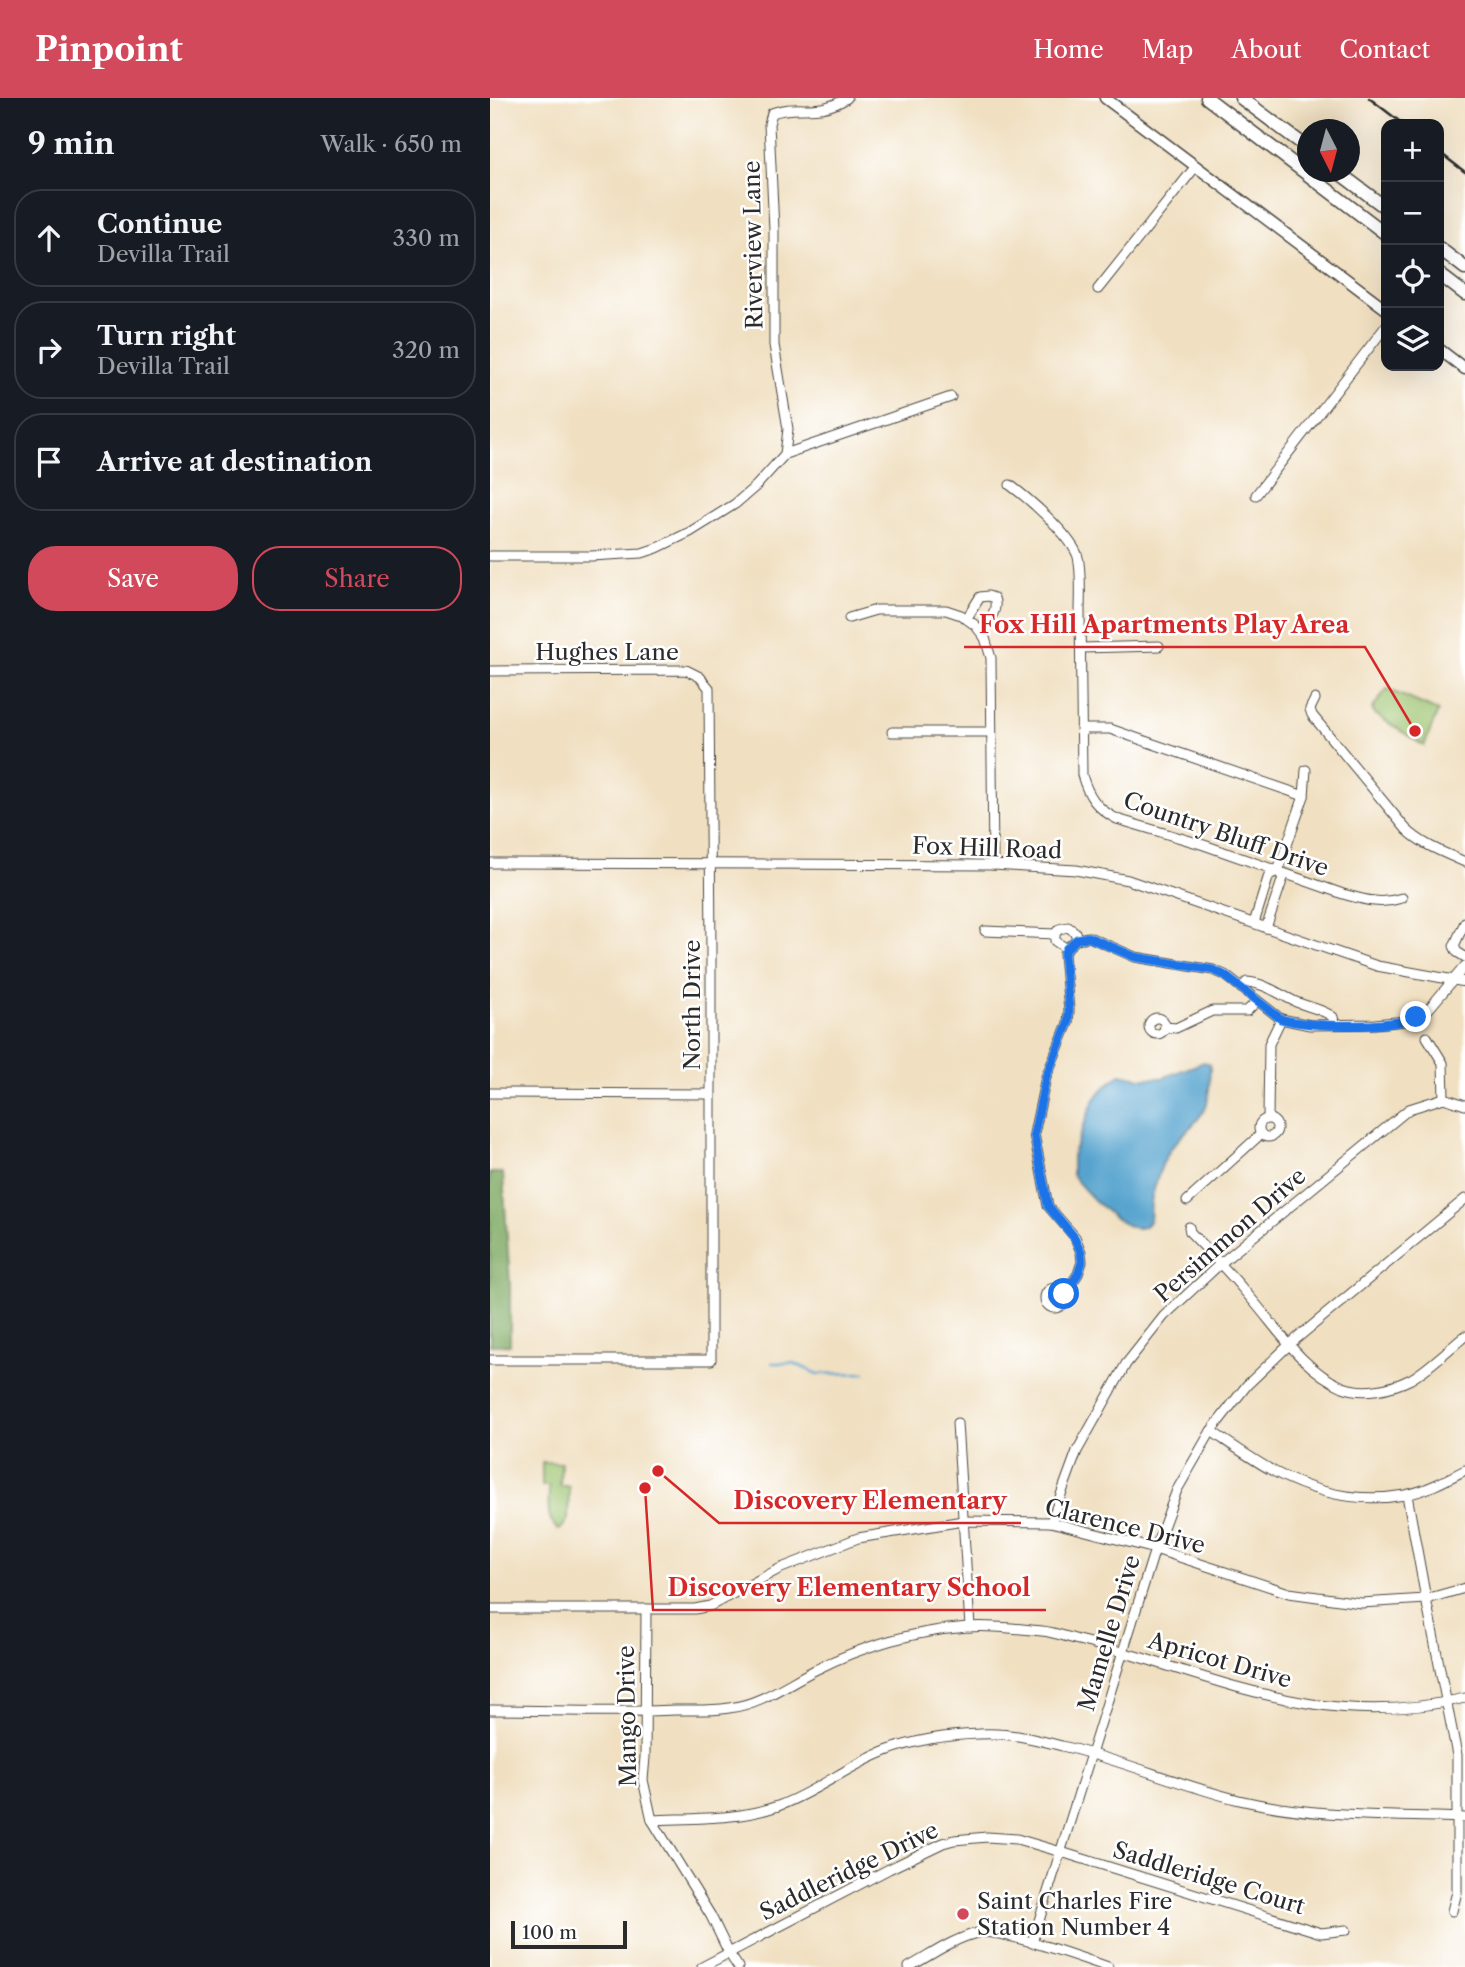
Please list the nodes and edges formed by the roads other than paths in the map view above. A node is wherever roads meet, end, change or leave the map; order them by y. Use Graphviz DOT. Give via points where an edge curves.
graph roads {
  1 [pos="847,98"];
  2 [pos="1105,98"];
  3 [pos="1207,98"];
  4 [pos="1241,98"];
  5 [pos="1297,140"];
  6 [pos="1196,166"];
  7 [pos="1351,182"];
  8 [pos="1381,204"];
  9 [pos="1381,230"];
  10 [pos="1444,252"];
  11 [pos="1465,268"];
  12 [pos="1444,278"];
  13 [pos="1098,289"];
  14 [pos="1465,293"];
  15 [pos="1385,308"];
  16 [pos="1381,332"];
  17 [pos="1444,353"];
  18 [pos="1465,369"];
  19 [pos="951,397"];
  20 [pos="785,454"];
  21 [pos="1010,485"];
  22 [pos="1256,495"];
  23 [pos="490,556"];
  24 [pos="849,618"];
  25 [pos="967,618"];
  26 [pos="981,631"];
  27 [pos="1159,646"];
  28 [pos="1081,648"];
  29 [pos="490,671"];
  30 [pos="1315,699"];
  31 [pos="1081,729"];
  32 [pos="892,732"];
  33 [pos="991,732"];
  34 [pos="1306,770"];
  35 [pos="1304,796"];
  36 [pos="1465,862"];
  37 [pos="490,863"];
  38 [pos="710,864"];
  39 [pos="993,865"];
  40 [pos="1278,871"];
  41 [pos="1402,898"];
  42 [pos="1465,922"];
  43 [pos="1254,923"];
  44 [pos="1266,928"];
  45 [pos="985,931"];
  46 [pos="1055,934"];
  47 [pos="1077,939"];
  48 [pos="1067,949"];
  49 [pos="1465,957"];
  50 [pos="1465,966"];
  51 [pos="1453,981"];
  52 [pos="1465,982"];
  53 [pos="1241,988"];
  54 [pos="1257,1002"];
  55 [pos="1281,1019"];
  56 [pos="1334,1024"];
  57 [pos="1165,1027"];
  58 [pos="1427,1037"];
  59 [pos="490,1093"];
  60 [pos="710,1094"];
  61 [pos="1444,1098"];
  62 [pos="1465,1105"];
  63 [pos="1268,1118"];
  64 [pos="1261,1135"];
  65 [pos="1465,1199"];
  66 [pos="1187,1201"];
  67 [pos="1189,1227"];
  68 [pos="1221,1263"];
  69 [pos="1062,1292"];
  70 [pos="1465,1336"];
  71 [pos="1290,1344"];
  72 [pos="490,1360"];
  73 [pos="957,1423"];
  74 [pos="1211,1431"];
  75 [pos="1465,1470"];
  76 [pos="1407,1495"];
  77 [pos="962,1521"];
  78 [pos="1051,1522"];
  79 [pos="1155,1549"];
  80 [pos="1465,1588"];
  81 [pos="1426,1599"];
  82 [pos="490,1609"];
  83 [pos="646,1609"];
  84 [pos="970,1627"];
  85 [pos="1123,1652"];
  86 [pos="1465,1698"];
  87 [pos="1446,1703"];
  88 [pos="490,1710"];
  89 [pos="646,1712"];
  90 [pos="1092,1753"];
  91 [pos="1461,1818"];
  92 [pos="652,1820"];
  93 [pos="1061,1852"];
  94 [pos="1452,1911"];
  95 [pos="1346,1930"];
  96 [pos="1032,1943"];
  97 [pos="729,1953"];
  98 [pos="702,1967"];
  99 [pos="738,1967"];
  100 [pos="909,1967"];
  101 [pos="1108,1967"];
  1 -- 20 [label="street, Riverview Lane" via="818,110 778,111 769,124 774,345 788,429"];
  2 -- 6 [label="main road"];
  3 -- 9 [label="highway"];
  4 -- 5 [label="highway"];
  6 -- 13 [label="street"];
  6 -- 15 [label="main road"];
  7 -- 8 [label="highway"];
  10 -- 11 [label="highway"];
  12 -- 14 [label="highway"];
  16 -- 22 [label="street"];
  17 -- 18 [label="main road"];
  19 -- 20 [label="street"];
  20 -- 23 [label="street" via="735,504 657,548 591,556"];
  21 -- 28 [label="street, Country Bluff Drive" via="1063,534 1077,555"];
  24 -- 25 [label="street" via="876,610 946,610"];
  25 -- 26 [label="street"];
  25 -- 26 [label="street" via="981,597 994,598 994,613"];
  26 -- 33 [label="street" via="991,658"];
  27 -- 28 [label="street"];
  28 -- 31 [label="street, Country Bluff Drive"];
  29 -- 38 [label="street, Hughes Lane" via="686,670 700,677 709,688"];
  30 -- 36 [label="street" via="1312,715 1406,829 1425,844"];
  31 -- 35 [label="street" via="1110,729"];
  31 -- 40 [label="street, Country Bluff Drive" via="1086,790 1106,813"];
  32 -- 33 [label="street"];
  33 -- 39 [label="street"];
  34 -- 35 [label="street"];
  35 -- 40 [label="street"];
  37 -- 38 [label="street, Fox Hill Road"];
  38 -- 39 [label="street, Fox Hill Road"];
  38 -- 60 [label="street, North Drive"];
  39 -- 43 [label="street, Fox Hill Road" via="1076,870 1128,880"];
  40 -- 41 [label="street, Country Bluff Drive" via="1366,900 1387,903"];
  40 -- 43 [label="street" via="1269,875"];
  40 -- 44 [label="street" via="1283,877"];
  42 -- 49 [label="street" via="1454,948"];
  43 -- 44 [label="street, Fox Hill Road"];
  44 -- 51 [label="street, Fox Hill Road" via="1377,966"];
  45 -- 46 [label="street"];
  46 -- 47 [label="street" via="1068,927"];
  46 -- 48 [label="street" via="1055,941"];
  47 -- 48 [label="street"];
  47 -- 53 [label="street" via="1098,940 1135,957 1213,970"];
  48 -- 69 [label="street" via="1068,1023 1046,1077 1034,1134 1048,1206 1081,1252 1078,1274"];
  50 -- 51 [label="street"];
  51 -- 52 [label="street, Fox Hill Road"];
  51 -- 56 [label="street" via="1427,1011 1406,1021"];
  53 -- 54 [label="street"];
  53 -- 56 [label="street" via="1247,982 1256,983 1327,1013"];
  54 -- 55 [label="street"];
  54 -- 57 [label="street" via="1247,1011 1212,1011 1176,1028"];
  55 -- 56 [label="street"];
  55 -- 63 [label="street" via="1269,1044"];
  58 -- 61 [label="street" via="1443,1063"];
  59 -- 60 [label="street, North Drive"];
  60 -- 72 [label="street" via="711,1360"];
  61 -- 62 [label="street"];
  61 -- 68 [label="street, Persimmon Drive" via="1409,1109"];
  63 -- 64 [label="street" via="1259,1126"];
  63 -- 64 [label="street" via="1276,1123 1276,1131 1270,1137"];
  64 -- 66 [label="street"];
  65 -- 71 [label="street, Mamelle Drive"];
  67 -- 68 [label="street"];
  68 -- 71 [label="street"];
  68 -- 78 [label="street, Persimmon Drive" via="1164,1316 1126,1364 1077,1451"];
  70 -- 71 [label="street" via="1412,1379 1363,1391 1345,1388 1317,1372"];
  71 -- 74 [label="street, Mamelle Drive" via="1247,1385"];
  73 -- 77 [label="street"];
  74 -- 76 [label="street" via="1303,1485 1354,1497"];
  74 -- 79 [label="street, Mamelle Drive" via="1177,1490"];
  75 -- 76 [label="street"];
  76 -- 81 [label="street"];
  77 -- 78 [label="street, Clarence Drive"];
  77 -- 83 [label="street, Clarence Drive" via="858,1538 779,1569 710,1605"];
  77 -- 84 [label="street"];
  78 -- 79 [label="street, Clarence Drive"];
  79 -- 81 [label="street, Clarence Drive" via="1289,1594 1361,1603"];
  79 -- 85 [label="street, Mamelle Drive"];
  80 -- 81 [label="street, Clarence Drive"];
  81 -- 87 [label="street"];
  82 -- 83 [label="street, Clarence Drive"];
  83 -- 89 [label="street, Mango Drive"];
  84 -- 85 [label="street, Apricot Drive" via="1044,1631"];
  84 -- 89 [label="street, Apricot Drive" via="916,1635 863,1650 772,1694 729,1708"];
  85 -- 87 [label="street, Apricot Drive" via="1233,1687 1313,1706 1380,1710"];
  85 -- 90 [label="street, Mamelle Drive"];
  86 -- 87 [label="street, Apricot Drive"];
  87 -- 91 [label="street" via="1457,1755"];
  88 -- 89 [label="street, Apricot Drive"];
  89 -- 92 [label="street, Mango Drive" via="643,1780"];
  90 -- 91 [label="street" via="1275,1807 1342,1816"];
  90 -- 92 [label="street" via="1021,1736 937,1738 885,1752 765,1810"];
  90 -- 93 [label="street, Mamelle Drive"];
  91 -- 94 [label="street"];
  92 -- 97 [label="street, Mango Drive"];
  93 -- 95 [label="street, Saddleridge Court" via="1321,1933"];
  93 -- 96 [label="street, Mamelle Drive"];
  93 -- 97 [label="street, Saddleridge Drive" via="1017,1839 986,1837 943,1843"];
  96 -- 100 [label="street" via="980,1932"];
  96 -- 101 [label="street"];
  97 -- 98 [label="street, Saddleridge Drive"];
  97 -- 99 [label="street, Mango Drive"];
}
